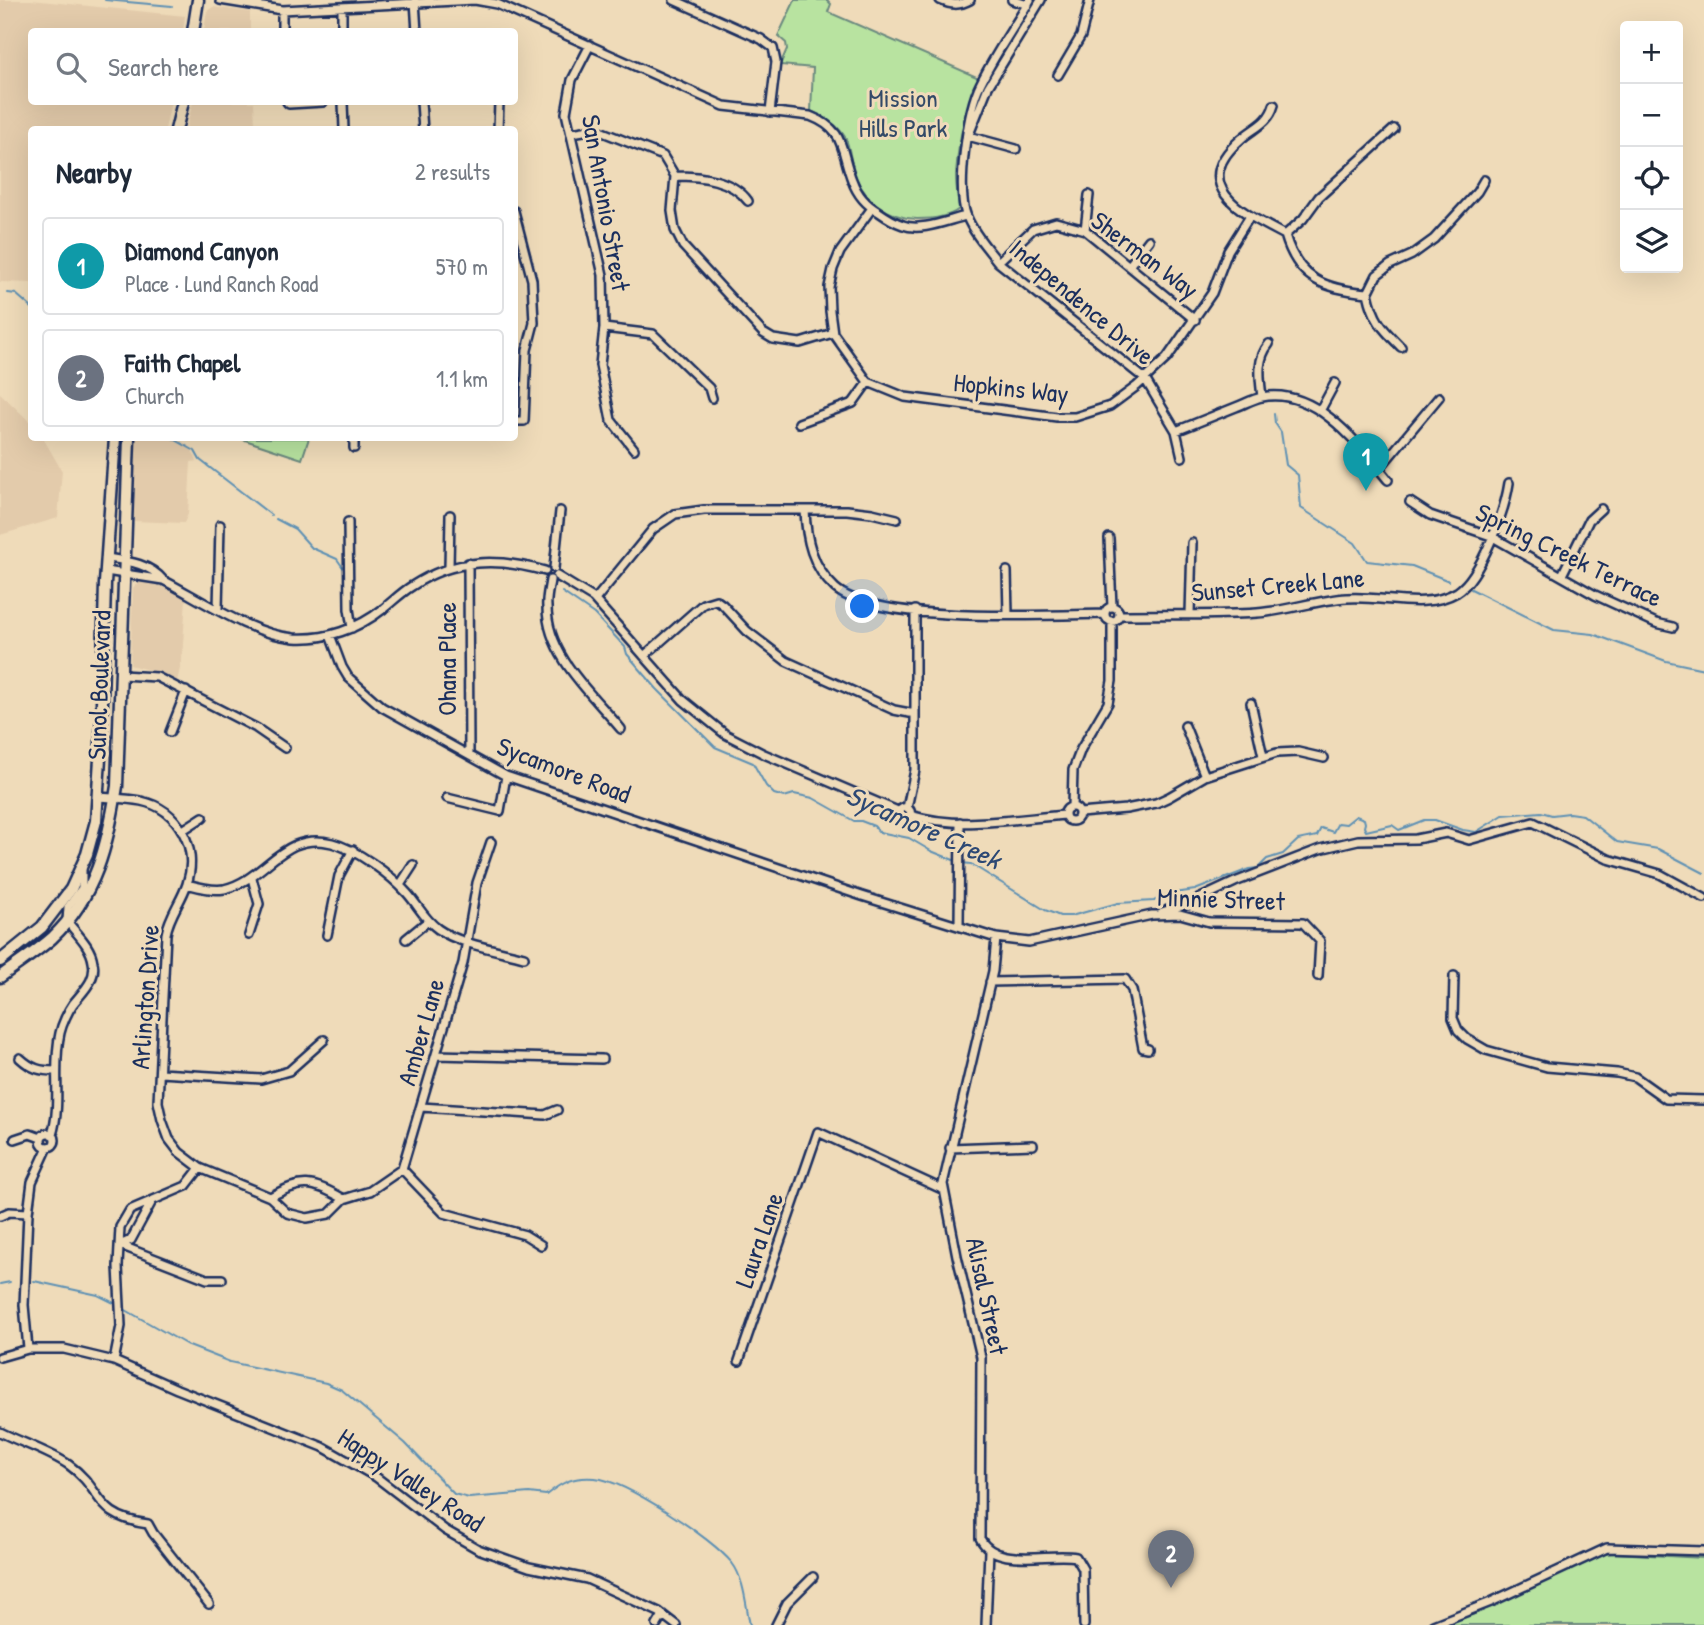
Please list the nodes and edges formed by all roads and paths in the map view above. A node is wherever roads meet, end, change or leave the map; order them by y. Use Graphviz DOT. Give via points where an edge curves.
graph roads {
  1 [pos="198,0"];
  2 [pos="220,0"];
  3 [pos="674,0"];
  4 [pos="940,0"];
  5 [pos="970,0"];
  6 [pos="1012,0"];
  7 [pos="1041,0"];
  8 [pos="1090,0"];
  9 [pos="415,1"];
  10 [pos="1028,2"];
  11 [pos="342,7"];
  12 [pos="1037,9"];
  13 [pos="282,10"];
  14 [pos="194,28"];
  15 [pos="282,28"];
  16 [pos="342,28"];
  17 [pos="417,28"];
  18 [pos="590,45"];
  19 [pos="1058,75"];
  20 [pos="182,105"];
  21 [pos="343,105"];
  22 [pos="421,105"];
  23 [pos="499,105"];
  24 [pos="1274,105"];
  25 [pos="770,112"];
  26 [pos="177,126"];
  27 [pos="344,126"];
  28 [pos="423,126"];
  29 [pos="498,126"];
  30 [pos="1394,129"];
  31 [pos="572,133"];
  32 [pos="968,136"];
  33 [pos="1016,149"];
  34 [pos="675,176"];
  35 [pos="1483,180"];
  36 [pos="1090,195"];
  37 [pos="748,201"];
  38 [pos="872,208"];
  39 [pos="966,216"];
  40 [pos="1250,216"];
  41 [pos="518,226"];
  42 [pos="1085,230"];
  43 [pos="1285,235"];
  44 [pos="1149,240"];
  45 [pos="998,262"];
  46 [pos="1129,266"];
  47 [pos="1368,293"];
  48 [pos="1195,320"];
  49 [pos="604,328"];
  50 [pos="834,333"];
  51 [pos="1269,344"];
  52 [pos="1401,347"];
  53 [pos="1145,379"];
  54 [pos="868,382"];
  55 [pos="1335,383"];
  56 [pos="1262,397"];
  57 [pos="1439,397"];
  58 [pos="712,398"];
  59 [pos="1320,411"];
  60 [pos="518,421"];
  61 [pos="799,423"];
  62 [pos="1176,431"];
  63 [pos="116,441"];
  64 [pos="129,441"];
  65 [pos="354,441"];
  66 [pos="354,448"];
  67 [pos="634,449"];
  68 [pos="1182,457"];
  69 [pos="1379,469"];
  70 [pos="1388,480"];
  71 [pos="1509,483"];
  72 [pos="1410,502"];
  73 [pos="1601,509"];
  74 [pos="805,510"];
  75 [pos="560,511"];
  76 [pos="450,515"];
  77 [pos="897,519"];
  78 [pos="348,522"];
  79 [pos="220,525"];
  80 [pos="1491,536"];
  81 [pos="1109,537"];
  82 [pos="1192,543"];
  83 [pos="107,558"];
  84 [pos="124,560"];
  85 [pos="468,564"];
  86 [pos="449,568"];
  87 [pos="554,568"];
  88 [pos="106,571"];
  89 [pos="545,571"];
  90 [pos="1007,571"];
  91 [pos="123,574"];
  92 [pos="1562,575"];
  93 [pos="553,578"];
  94 [pos="163,580"];
  95 [pos="595,600"];
  96 [pos="1112,607"];
  97 [pos="218,609"];
  98 [pos="915,610"];
  99 [pos="1105,614"];
  100 [pos="1190,614"];
  101 [pos="1008,615"];
  102 [pos="1115,618"];
  103 [pos="1673,627"];
  104 [pos="352,628"];
  105 [pos="330,635"];
  106 [pos="644,656"];
  107 [pos="121,675"];
  108 [pos="186,691"];
  109 [pos="1251,702"];
  110 [pos="915,714"];
  111 [pos="1185,726"];
  112 [pos="621,729"];
  113 [pos="170,732"];
  114 [pos="285,748"];
  115 [pos="469,755"];
  116 [pos="1263,756"];
  117 [pos="1324,758"];
  118 [pos="506,776"];
  119 [pos="1205,776"];
  120 [pos="98,797"];
  121 [pos="115,798"];
  122 [pos="447,798"];
  123 [pos="1072,807"];
  124 [pos="906,812"];
  125 [pos="1080,813"];
  126 [pos="1065,815"];
  127 [pos="203,817"];
  128 [pos="960,822"];
  129 [pos="183,830"];
  130 [pos="491,842"];
  131 [pos="352,850"];
  132 [pos="413,865"];
  133 [pos="82,867"];
  134 [pos="252,878"];
  135 [pos="187,884"];
  136 [pos="400,885"];
  137 [pos="1704,898"];
  138 [pos="1152,915"];
  139 [pos="67,921"];
  140 [pos="428,921"];
  141 [pos="959,925"];
  142 [pos="248,935"];
  143 [pos="327,935"];
  144 [pos="996,938"];
  145 [pos="406,939"];
  146 [pos="468,941"];
  147 [pos="524,957"];
  148 [pos="0,961"];
  149 [pos="1318,976"];
  150 [pos="1454,976"];
  151 [pos="0,977"];
  152 [pos="990,982"];
  153 [pos="324,1040"];
  154 [pos="1149,1049"];
  155 [pos="436,1055"];
  156 [pos="20,1058"];
  157 [pos="602,1059"];
  158 [pos="56,1071"];
  159 [pos="160,1073"];
  160 [pos="1704,1100"];
  161 [pos="421,1107"];
  162 [pos="557,1110"];
  163 [pos="52,1135"];
  164 [pos="41,1138"];
  165 [pos="15,1139"];
  166 [pos="1033,1145"];
  167 [pos="48,1147"];
  168 [pos="950,1148"];
  169 [pos="200,1168"];
  170 [pos="402,1169"];
  171 [pos="944,1190"];
  172 [pos="270,1197"];
  173 [pos="344,1199"];
  174 [pos="152,1203"];
  175 [pos="28,1213"];
  176 [pos="0,1216"];
  177 [pos="121,1245"];
  178 [pos="541,1245"];
  179 [pos="222,1279"];
  180 [pos="28,1349"];
  181 [pos="0,1357"];
  182 [pos="114,1360"];
  183 [pos="739,1361"];
  184 [pos="0,1432"];
  185 [pos="989,1550"];
  186 [pos="1704,1551"];
  187 [pos="813,1577"];
  188 [pos="209,1604"];
  189 [pos="663,1615"];
  190 [pos="657,1625"];
  191 [pos="676,1625"];
  192 [pos="776,1625"];
  193 [pos="986,1625"];
  194 [pos="1084,1625"];
  195 [pos="1433,1625"];
  1 -- 14 [label="main road"];
  2 -- 13 [label="street"];
  3 -- 25 [label="street" via="773,48 776,62"];
  4 -- 5 [label="street" via="950,4"];
  6 -- 10 [label="street"];
  7 -- 12 [label="street, Independence Drive"];
  8 -- 19 [label="street" via="1081,36"];
  9 -- 11 [label="street"];
  9 -- 17 [label="street"];
  9 -- 18 [label="street" via="497,4"];
  10 -- 12 [label="street"];
  10 -- 32 [label="street, Independence Drive" via="977,92"];
  11 -- 13 [label="street"];
  11 -- 16 [label="street"];
  12 -- 32 [label="street, Independence Drive" via="988,86"];
  13 -- 15 [label="street"];
  18 -- 25 [label="street" via="724,106"];
  18 -- 31 [label="street, San Antonio Street" via="572,80 566,113"];
  20 -- 26 [label="main road"];
  21 -- 27 [label="street"];
  22 -- 28 [label="street"];
  23 -- 29 [label="street"];
  24 -- 40 [label="street" via="1265,122 1238,141 1220,173 1225,195"];
  25 -- 38 [label="street" via="810,116 832,128 843,146 851,179"];
  30 -- 43 [label="street" via="1319,197"];
  31 -- 34 [label="street" via="595,129 663,156"];
  31 -- 49 [label="street, San Antonio Street" via="603,275"];
  32 -- 33 [label="street"];
  32 -- 39 [label="street, Independence Drive" via="963,168"];
  34 -- 37 [label="street" via="717,181 741,192"];
  34 -- 50 [label="street" via="671,211 683,246 763,333 786,343"];
  35 -- 47 [label="street" via="1434,239 1377,275"];
  36 -- 42 [label="street"];
  38 -- 39 [label="street" via="905,226"];
  38 -- 50 [label="street" via="848,239 833,269"];
  39 -- 45 [label="street, Independence Drive"];
  40 -- 43 [label="street"];
  40 -- 48 [label="street, Hopkins Way"];
  41 -- 60 [label="street" via="532,280 534,323 527,351 524,421"];
  42 -- 45 [label="street, Sherman Way" via="1056,222 1033,229"];
  42 -- 46 [label="street, Sherman Way"];
  43 -- 47 [label="street" via="1308,276 1338,290"];
  44 -- 46 [label="street"];
  45 -- 53 [label="street, Independence Drive"];
  46 -- 48 [label="street, Sherman Way"];
  47 -- 52 [label="street" via="1372,314"];
  48 -- 53 [label="street, Hopkins Way"];
  49 -- 58 [label="street" via="653,334 709,388"];
  49 -- 67 [label="street, San Antonio Street" via="600,365 611,420"];
  50 -- 54 [label="street"];
  51 -- 56 [label="street" via="1259,370"];
  53 -- 54 [label="street, Hopkins Way" via="1110,406 1075,417 905,397"];
  53 -- 62 [label="street, Independence Drive"];
  54 -- 61 [label="street" via="853,403"];
  55 -- 59 [label="street"];
  56 -- 59 [label="street" via="1301,401"];
  56 -- 62 [label="street"];
  57 -- 69 [label="street"];
  59 -- 69 [label="street"];
  62 -- 68 [label="street, Independence Drive"];
  63 -- 83 [label="main road, Sunol Boulevard"];
  64 -- 84 [label="main road, Sunol Boulevard"];
  65 -- 66 [label="street"];
  69 -- 70 [label="street"];
  71 -- 80 [label="street, Sunset Creek Lane"];
  72 -- 80 [label="street, Spring Creek Terrace"];
  73 -- 92 [label="street" via="1589,520"];
  74 -- 77 [label="street" via="860,510"];
  74 -- 95 [label="street" via="675,514 657,525"];
  74 -- 98 [label="street" via="813,557 834,587 876,606"];
  75 -- 87 [label="street"];
  76 -- 86 [label="street"];
  78 -- 104 [label="street"];
  79 -- 97 [label="street"];
  80 -- 92 [label="street, Spring Creek Terrace"];
  80 -- 100 [label="street, Sunset Creek Lane" via="1470,580 1441,599 1344,598 1260,613"];
  81 -- 96 [label="street"];
  82 -- 100 [label="street"];
  83 -- 84 [label="street"];
  83 -- 88 [label="main road, Sunol Boulevard"];
  84 -- 91 [label="main road, Sunol Boulevard"];
  84 -- 94 [label="street" via="135,561"];
  85 -- 86 [label="street"];
  85 -- 89 [label="street" via="498,562"];
  85 -- 115 [label="street, Ohana Place"];
  86 -- 104 [label="street" via="410,587"];
  87 -- 89 [label="street"];
  87 -- 93 [label="street"];
  88 -- 91 [label="street"];
  88 -- 120 [label="main road, Sunol Boulevard"];
  89 -- 93 [label="street" via="546,577"];
  90 -- 101 [label="street"];
  91 -- 94 [label="street"];
  91 -- 107 [label="main road, Sunol Boulevard"];
  92 -- 103 [label="street, Spring Creek Terrace" via="1615,604"];
  93 -- 95 [label="street"];
  93 -- 112 [label="street" via="547,607 561,657"];
  94 -- 97 [label="street"];
  95 -- 106 [label="street"];
  96 -- 99 [label="street"];
  96 -- 102 [label="street" via="1117,609"];
  97 -- 105 [label="street" via="256,628 291,638"];
  98 -- 101 [label="street"];
  98 -- 110 [label="street"];
  99 -- 101 [label="street"];
  99 -- 102 [label="street" via="1108,620"];
  100 -- 102 [label="street, Sunset Creek Lane"];
  102 -- 123 [label="street" via="1108,703 1073,770"];
  104 -- 105 [label="street"];
  105 -- 115 [label="street, Sycamore Road" via="348,677 382,707"];
  106 -- 110 [label="street" via="703,604 716,600 786,661 894,710"];
  106 -- 124 [label="street" via="683,700 725,734"];
  107 -- 108 [label="street" via="157,677"];
  107 -- 121 [label="main road, Sunol Boulevard"];
  108 -- 113 [label="street"];
  108 -- 114 [label="street"];
  109 -- 116 [label="street"];
  110 -- 124 [label="street" via="915,770"];
  111 -- 119 [label="street"];
  115 -- 118 [label="street, Sycamore Road"];
  116 -- 117 [label="street" via="1298,752"];
  116 -- 119 [label="street"];
  118 -- 122 [label="street" via="500,811"];
  118 -- 141 [label="street, Sycamore Road"];
  119 -- 125 [label="street" via="1156,803"];
  120 -- 121 [label="street"];
  120 -- 133 [label="main road, Sunol Boulevard" via="93,836"];
  121 -- 129 [label="street" via="144,801 162,809"];
  121 -- 139 [label="main road, Sunol Boulevard" via="100,867 88,894"];
  123 -- 125 [label="street"];
  123 -- 126 [label="street"];
  124 -- 128 [label="street" via="928,820"];
  125 -- 126 [label="street" via="1073,821"];
  126 -- 128 [label="street"];
  127 -- 129 [label="street"];
  128 -- 141 [label="street"];
  129 -- 135 [label="street, Arlington Drive" via="190,851"];
  130 -- 146 [label="street, Amber Lane" via="477,883"];
  131 -- 134 [label="street" via="322,841 301,843 285,849"];
  131 -- 136 [label="street"];
  131 -- 143 [label="street" via="339,876"];
  132 -- 136 [label="street"];
  133 -- 139 [label="street, Sunol Boulevard" via="82,888 68,907"];
  133 -- 148 [label="main road, Sunol Boulevard" via="56,910"];
  134 -- 135 [label="street" via="223,889"];
  134 -- 142 [label="street" via="259,904"];
  135 -- 159 [label="street, Arlington Drive" via="166,934"];
  136 -- 140 [label="street"];
  137 -- 138 [label="street" via="1660,874 1608,859 1533,822 1469,840 1446,833 1416,839 1358,840 1320,849"];
  138 -- 144 [label="street, Minnie Street" via="1029,943"];
  138 -- 149 [label="street, Minnie Street" via="1180,914 1209,922 1303,923 1320,941"];
  139 -- 151 [label="main road, Sunol Boulevard"];
  139 -- 158 [label="street" via="86,944 94,963 90,986 72,1005 60,1032"];
  140 -- 145 [label="street"];
  140 -- 146 [label="street" via="446,934"];
  141 -- 144 [label="street, Sycamore Road"];
  144 -- 152 [label="street, Alisal Street"];
  146 -- 147 [label="street"];
  146 -- 155 [label="street, Amber Lane"];
  150 -- 160 [label="street" via="1453,1018 1458,1030 1486,1050 1547,1067 1634,1077 1666,1099"];
  152 -- 154 [label="street" via="1125,979 1132,990 1143,1048"];
  152 -- 168 [label="street, Alisal Street"];
  153 -- 159 [label="street" via="289,1070 261,1079"];
  155 -- 157 [label="street"];
  155 -- 161 [label="street, Amber Lane"];
  156 -- 158 [label="street" via="38,1070"];
  158 -- 163 [label="street"];
  159 -- 169 [label="street, Arlington Drive" via="158,1102 169,1139"];
  161 -- 162 [label="street" via="545,1115"];
  161 -- 170 [label="street, Amber Lane"];
  163 -- 164 [label="street"];
  163 -- 167 [label="street" via="54,1143"];
  164 -- 165 [label="street" via="30,1134"];
  164 -- 167 [label="street"];
  166 -- 168 [label="street"];
  167 -- 175 [label="street" via="32,1182"];
  168 -- 171 [label="street, Alisal Street"];
  169 -- 172 [label="street"];
  169 -- 174 [label="street" via="186,1186"];
  170 -- 173 [label="street" via="370,1191"];
  170 -- 178 [label="street" via="444,1213 525,1235"];
  171 -- 183 [label="street, Laura Lane" via="817,1132"];
  171 -- 185 [label="street, Alisal Street" via="981,1357 979,1525 980,1538"];
  172 -- 173 [label="street" via="309,1183"];
  172 -- 173 [label="street" via="288,1213 307,1218 329,1214"];
  174 -- 177 [label="street" via="131,1240"];
  174 -- 177 [label="street" via="130,1210 120,1227"];
  175 -- 176 [label="street"];
  175 -- 180 [label="street" via="24,1305"];
  177 -- 179 [label="street" via="207,1279"];
  177 -- 182 [label="street" via="121,1314"];
  180 -- 181 [label="street, Happy Valley Road"];
  180 -- 182 [label="street, Happy Valley Road" via="64,1349"];
  182 -- 189 [label="street, Happy Valley Road" via="323,1447 376,1477 445,1530 478,1549 529,1567 587,1579"];
  184 -- 188 [label="street" via="68,1465 118,1517 148,1524"];
  185 -- 193 [label="street, Alisal Street"];
  185 -- 194 [label="street" via="1011,1557 1076,1557 1083,1569"];
  186 -- 195 [label="street" via="1607,1548"];
  187 -- 192 [label="street" via="787,1603"];
  189 -- 190 [label="street"];
  189 -- 191 [label="street, Happy Valley Road"];
}
